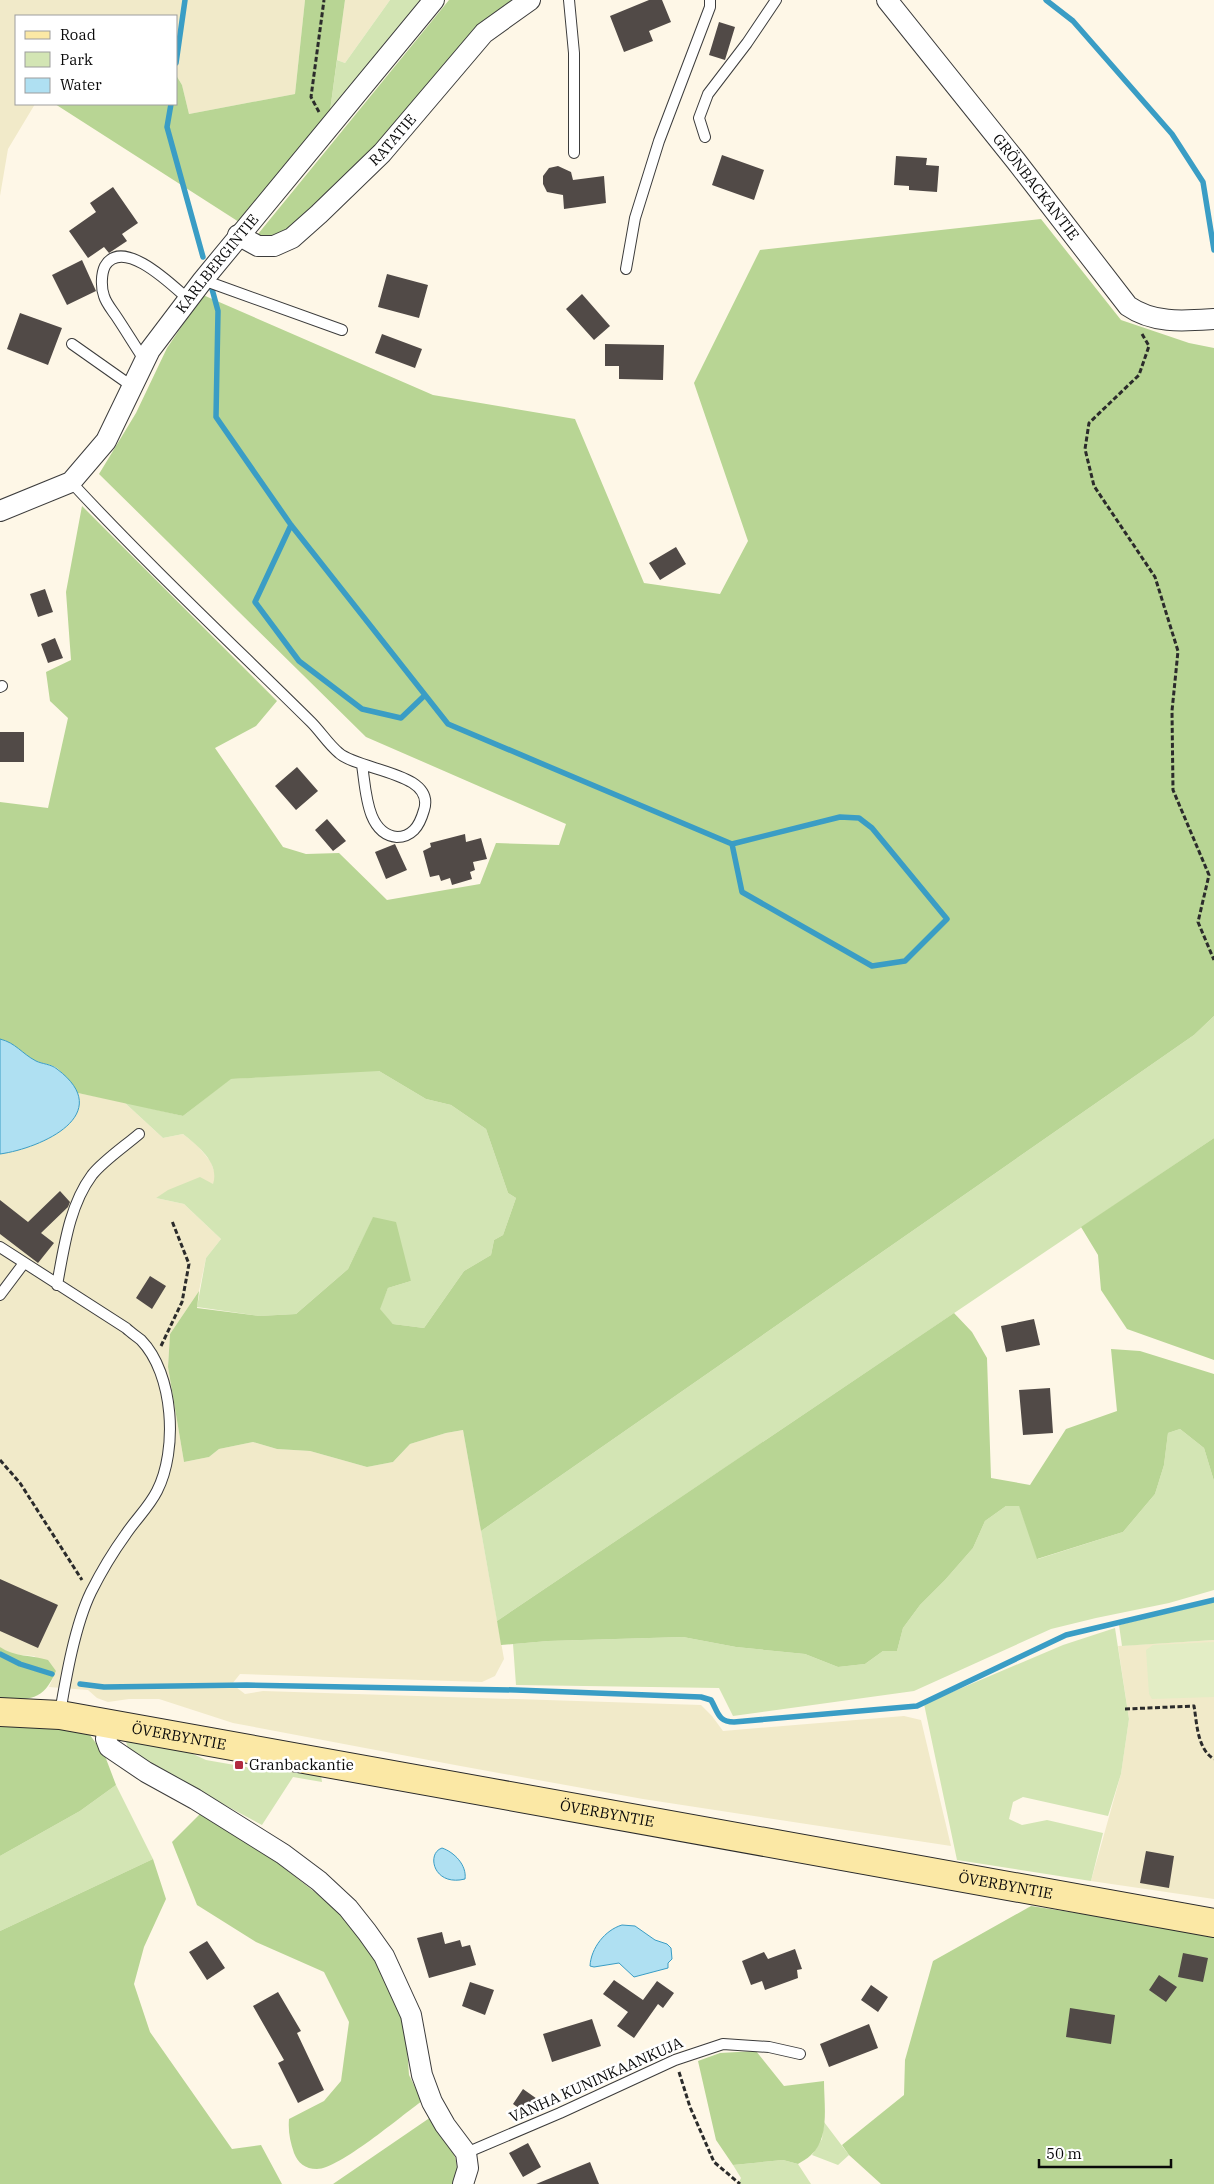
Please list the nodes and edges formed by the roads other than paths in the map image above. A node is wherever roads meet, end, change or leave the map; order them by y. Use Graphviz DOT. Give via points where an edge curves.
graph roads {
  1 [pos="434,0"];
  2 [pos="530,0"];
  3 [pos="569,0"];
  4 [pos="710,0"];
  5 [pos="776,0"];
  6 [pos="887,0"];
  7 [pos="704,137"];
  8 [pos="574,153"];
  9 [pos="238,235"];
  10 [pos="626,269"];
  11 [pos="202,280"];
  12 [pos="188,299"];
  13 [pos="1214,318"];
  14 [pos="342,330"];
  15 [pos="72,344"];
  16 [pos="145,361"];
  17 [pos="132,386"];
  18 [pos="71,482"];
  19 [pos="0,511"];
  20 [pos="362,765"];
  21 [pos="138,1134"];
  22 [pos="0,1247"];
  23 [pos="24,1263"];
  24 [pos="57,1285"];
  25 [pos="0,1295"];
  26 [pos="0,1712"];
  27 [pos="60,1715"];
  28 [pos="108,1724"];
  29 [pos="1214,1923"];
  30 [pos="800,2054"];
  31 [pos="466,2153"];
  32 [pos="463,2184"];
  1 -- 9 [label="street, KARLBERGINTIE"];
  2 -- 9 [label="street, RATATIE" via="484,33 382,153 292,238 274,246 258,246"];
  3 -- 8 [label="lane" via="574,53"];
  4 -- 10 [label="lane" via="634,218"];
  5 -- 7 [label="lane" via="708,94 699,118"];
  6 -- 13 [label="street, GRÖNBACKANTIE" via="1128,306 1163,320"];
  9 -- 11 [label="street, KARLBERGINTIE"];
  11 -- 12 [label="street, KARLBERGINTIE"];
  11 -- 14 [label="lane"];
  12 -- 16 [label="street, KARLBERGINTIE"];
  12 -- 16 [label="lane" via="134,259 112,259 106,265 102,274 104,296"];
  15 -- 17 [label="lane"];
  16 -- 17 [label="street, KARLBERGINTIE"];
  17 -- 18 [label="street, KARLBERGINTIE" via="106,441"];
  18 -- 19 [label="street, KARLBERGINTIE"];
  18 -- 20 [label="lane" via="230,644 313,723 339,754"];
  20 -- 20 [label="lane" via="398,774 415,784 424,795 426,805 414,830 403,837 391,836 373,820"];
  21 -- 24 [label="lane" via="93,1174 80,1198 68,1228"];
  22 -- 23 [label="lane"];
  23 -- 24 [label="lane"];
  23 -- 25 [label="lane"];
  24 -- 27 [label="lane" via="141,1340 154,1360 164,1386 170,1436 165,1472 157,1491 127,1532 90,1594 75,1640"];
  26 -- 27 [label="street, ÖVERBYNTIE"];
  27 -- 28 [label="street, ÖVERBYNTIE"];
  28 -- 29 [label="street, ÖVERBYNTIE"];
  28 -- 31 [label="street" via="106,1739 109,1747 283,1854 348,1908 384,1956 411,2015 422,2075 432,2102"];
  30 -- 31 [label="lane, VANHA KUNINKAANKUJA" via="769,2047 723,2044 675,2060"];
  31 -- 32 [label="street" via="468,2168"];
}
